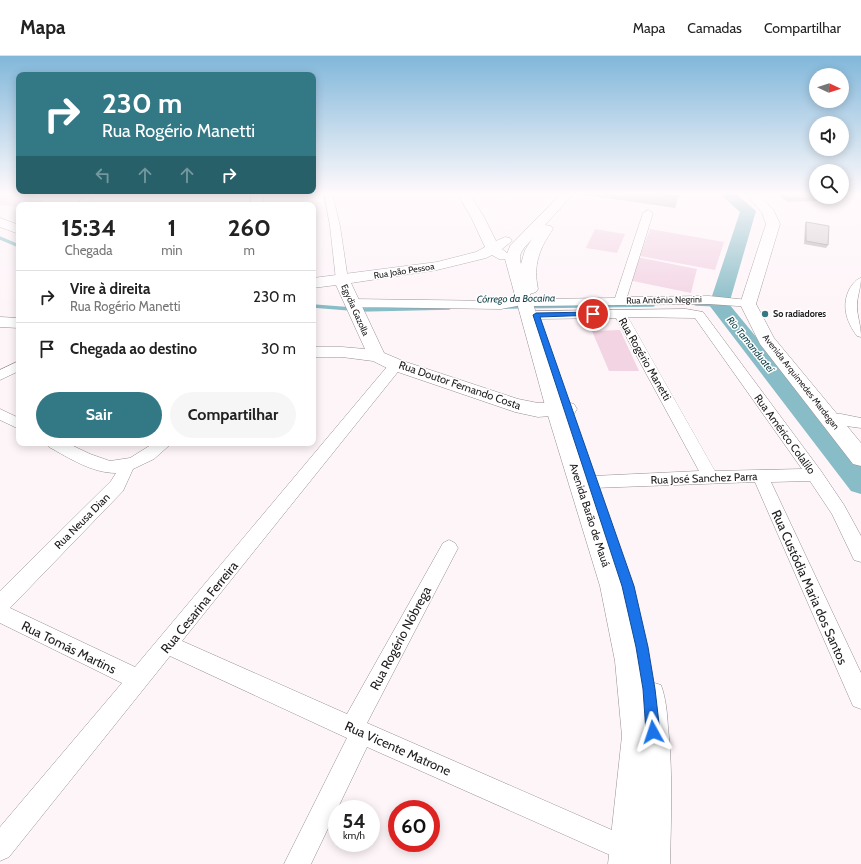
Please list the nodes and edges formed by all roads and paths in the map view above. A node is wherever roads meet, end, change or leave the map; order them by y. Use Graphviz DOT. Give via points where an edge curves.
graph roads {
  1 [pos="336,231"];
  2 [pos="488,231"];
  3 [pos="523,231"];
  4 [pos="544,231"];
  5 [pos="643,231"];
  6 [pos="770,231"];
  7 [pos="506,245"];
  8 [pos="512,258"];
  9 [pos="526,269"];
  10 [pos="342,280"];
  11 [pos="861,281"];
  12 [pos="316,283"];
  13 [pos="741,303"];
  14 [pos="353,307"];
  15 [pos="531,308"];
  16 [pos="620,308"];
  17 [pos="0,322"];
  18 [pos="16,323"];
  19 [pos="861,333"];
  20 [pos="368,340"];
  21 [pos="316,352"];
  22 [pos="342,352"];
  23 [pos="377,356"];
  24 [pos="396,364"];
  25 [pos="16,367"];
  26 [pos="0,376"];
  27 [pos="562,409"];
  28 [pos="0,414"];
  29 [pos="829,419"];
  30 [pos="16,422"];
  31 [pos="861,423"];
  32 [pos="60,446"];
  33 [pos="160,446"];
  34 [pos="861,458"];
  35 [pos="126,466"];
  36 [pos="815,475"];
  37 [pos="760,476"];
  38 [pos="710,477"];
  39 [pos="593,482"];
  40 [pos="449,548"];
  41 [pos="861,554"];
  42 [pos="0,604"];
  43 [pos="0,613"];
  44 [pos="168,645"];
  45 [pos="139,680"];
  46 [pos="861,698"];
  47 [pos="357,731"];
  48 [pos="0,848"];
  49 [pos="635,859"];
  50 [pos="297,864"];
  1 -- 10 [label="street"];
  2 -- 7 [label="street"];
  3 -- 7 [label="street"];
  4 -- 9 [label="street, Avenida Barão de Mauá" via="536,241"];
  5 -- 16 [label="street"];
  6 -- 13 [label="street"];
  7 -- 8 [label="street" via="515,249"];
  7 -- 8 [label="street" via="502,255"];
  7 -- 9 [label="street" via="526,250"];
  7 -- 10 [label="street, Rua João Pessoa" via="481,255 437,266"];
  8 -- 15 [label="street, Avenida Barão de Mauá"];
  9 -- 15 [label="street, Avenida Barão de Mauá"];
  10 -- 12 [label="street, Rua João Pessoa"];
  10 -- 14 [label="street, Egydia Gazolla"];
  11 -- 19 [label="street" via="851,302 851,316"];
  13 -- 16 [label="street, Rua Antônio Negrini" via="708,300"];
  13 -- 29 [label="street, Avenida Arquimedes Mardegan" via="766,340"];
  14 -- 15 [label="street, Rua Rogério Manetti" via="501,305"];
  14 -- 20 [label="street, Egydia Gazolla"];
  15 -- 16 [label="street, Rua Rogério Manetti"];
  15 -- 27 [label="street, Avenida Barão de Mauá"];
  16 -- 36 [label="street, Rua Américo Colalilo" via="694,314 702,318"];
  16 -- 38 [label="street, Rua Rogério Manetti"];
  17 -- 18 [label="street"];
  20 -- 22 [label="street, Rua Doutor Fernando Costa"];
  20 -- 23 [label="street"];
  21 -- 22 [label="street, Rua Doutor Fernando Costa"];
  22 -- 23 [label="street, Rua Doutor Fernando Costa"];
  23 -- 24 [label="street, Rua Doutor Fernando Costa"];
  24 -- 27 [label="street, Rua Doutor Fernando Costa" via="516,405 538,410"];
  24 -- 44 [label="street, Rua Cesarina Ferreira"];
  25 -- 26 [label="street"];
  27 -- 39 [label="street, Avenida Barão de Mauá"];
  27 -- 49 [label="street, Avenida Barão de Mauá" via="613,586 630,661 638,736"];
  28 -- 30 [label="street"];
  29 -- 31 [label="street"];
  29 -- 34 [label="street, Avenida Arquimedes Mardegan"];
  32 -- 35 [label="street" via="95,464"];
  33 -- 35 [label="street" via="144,458"];
  35 -- 42 [label="street, Rua Neusa Dian" via="117,486"];
  36 -- 37 [label="street, Rua José Sanchez Parra"];
  36 -- 41 [label="street, Rua Américo Colalilo" via="838,510"];
  37 -- 38 [label="street, Rua José Sanchez Parra"];
  37 -- 46 [label="street, Rua Custódia Maria dos Santos"];
  38 -- 39 [label="street, Rua José Sanchez Parra"];
  39 -- 49 [label="street, Avenida Barão de Mauá" via="628,586 640,633 649,689 654,747 654,802"];
  40 -- 47 [label="street, Rua Rogério Nóbrega"];
  43 -- 45 [label="street, Rua Tomás Martins"];
  44 -- 45 [label="street, Rua Cesarina Ferreira"];
  44 -- 47 [label="street, Rua Vicente Matrone"];
  45 -- 48 [label="street, Rua Cesarina Ferreira"];
  47 -- 49 [label="street, Rua Vicente Matrone"];
  47 -- 50 [label="street, Rua Rogério Nóbrega"];
}
